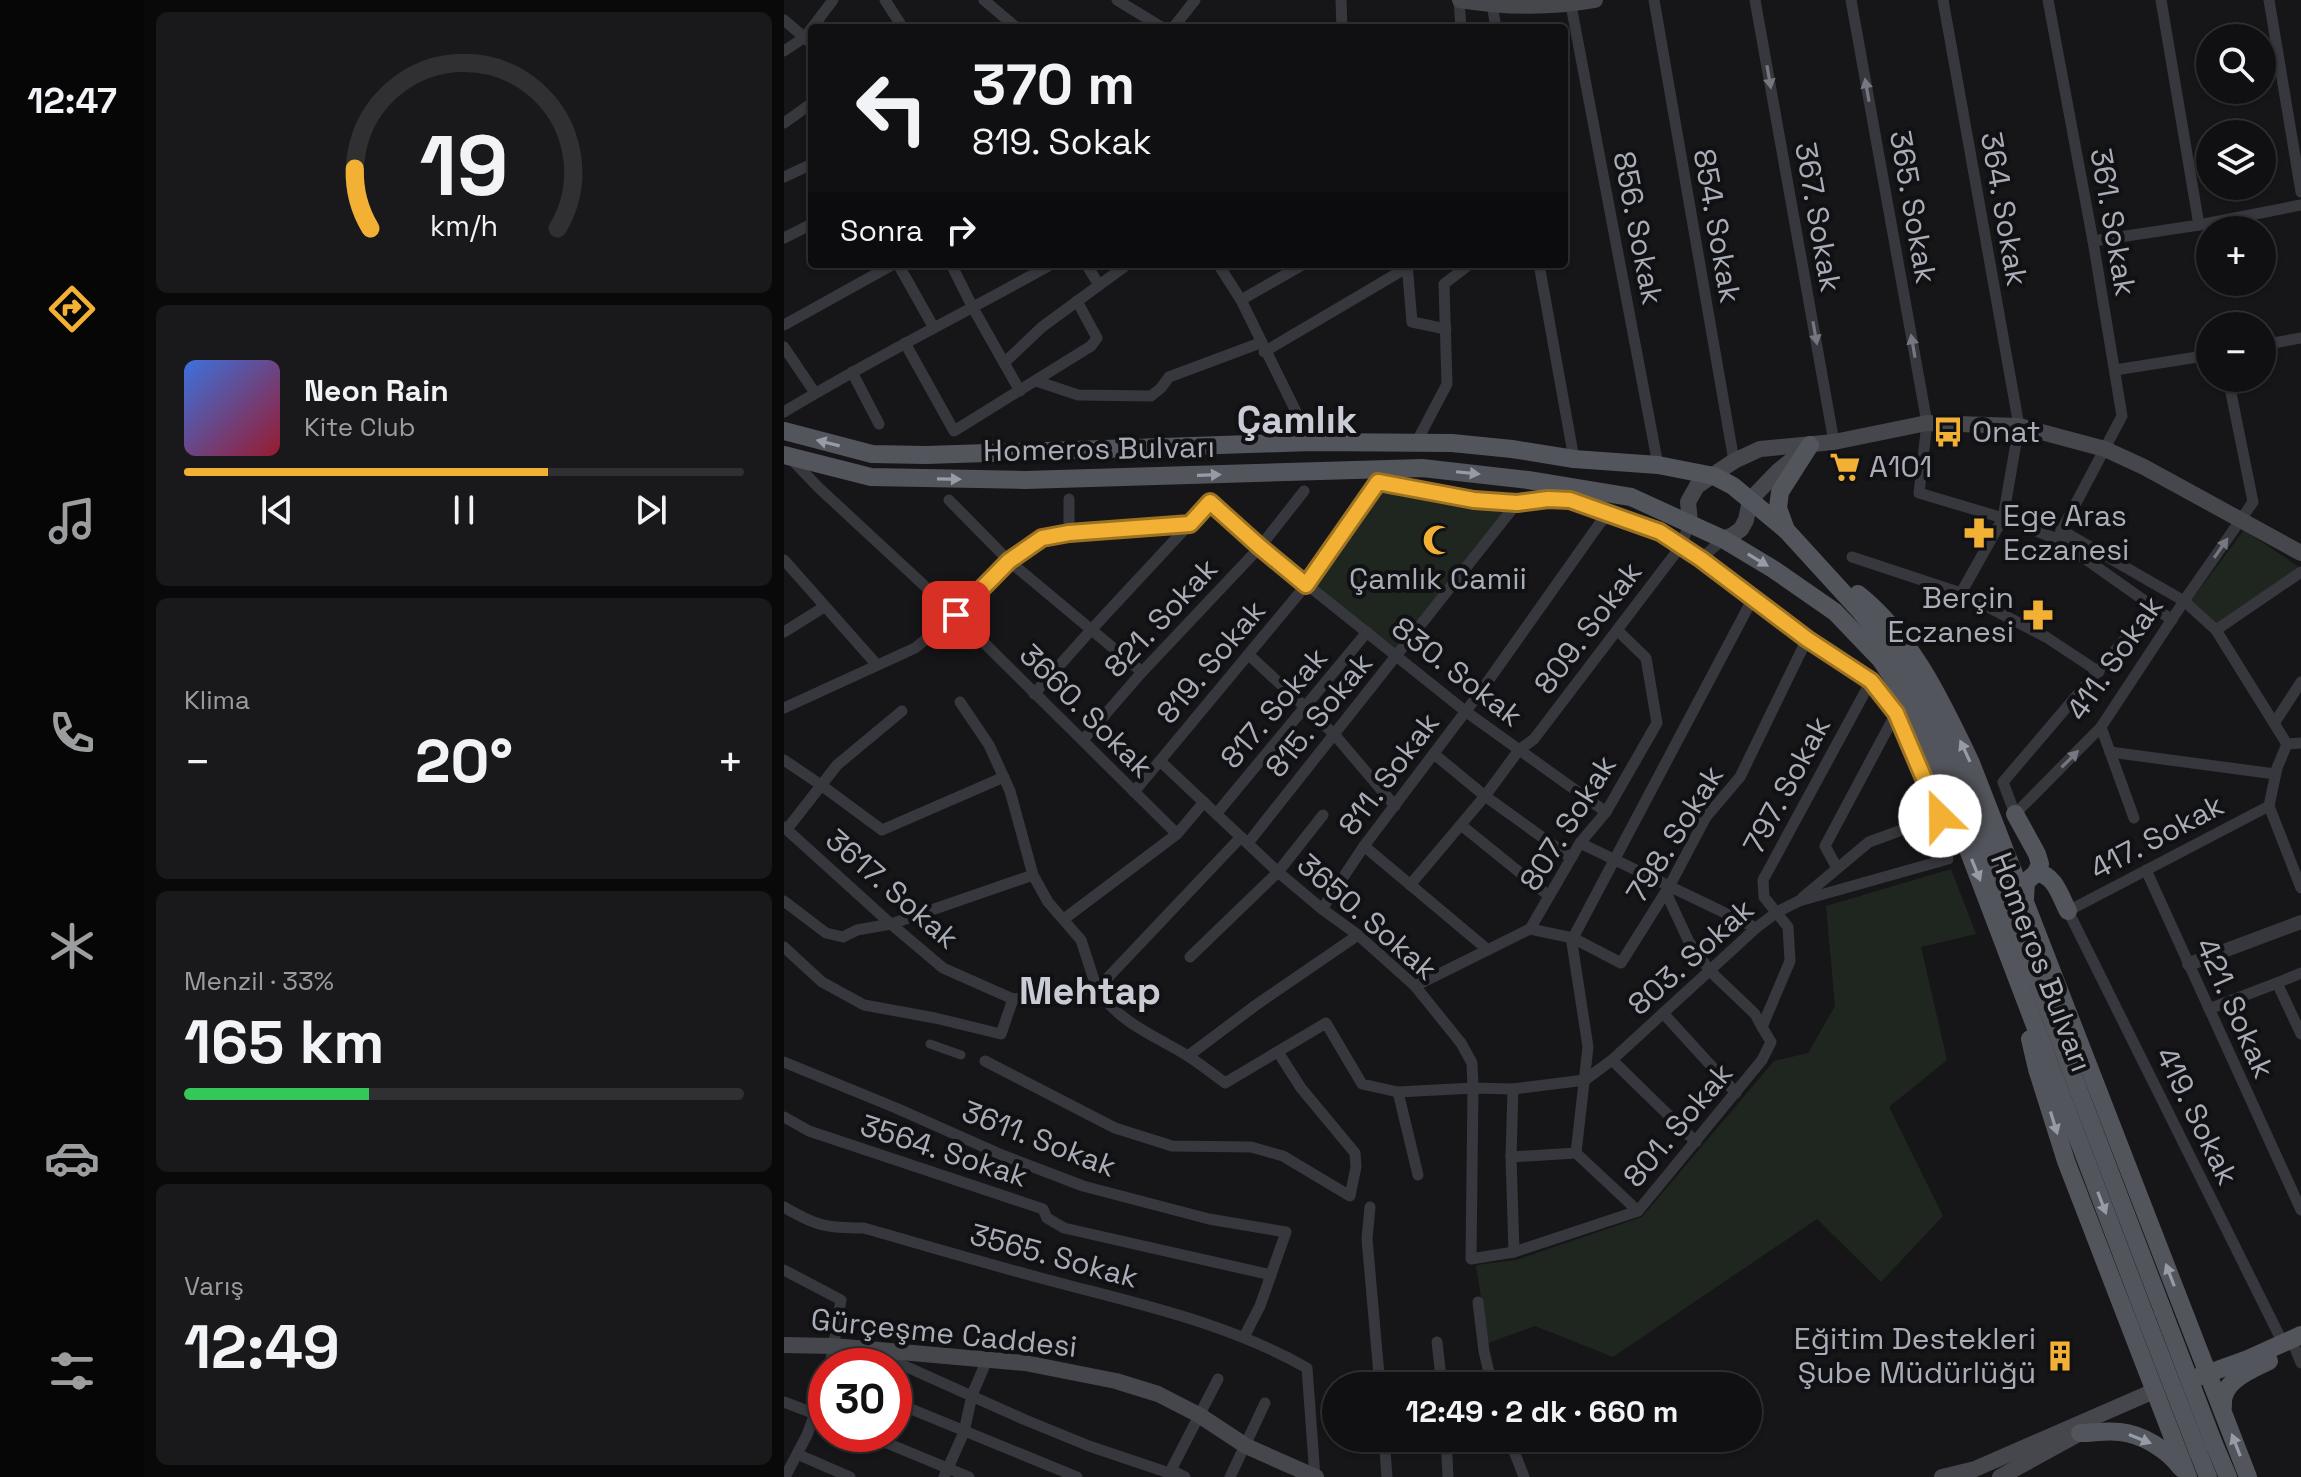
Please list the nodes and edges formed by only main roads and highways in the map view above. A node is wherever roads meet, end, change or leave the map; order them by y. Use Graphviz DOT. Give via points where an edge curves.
graph roads {
  1 [pos="1459,0"];
  2 [pos="1595,0"];
  3 [pos="1570,2"];
  4 [pos="1486,3"];
  5 [pos="784,431"];
  6 [pos="1810,445"];
  7 [pos="786,456"];
  8 [pos="1342,470"];
  9 [pos="1714,476"];
  10 [pos="1528,480"];
  11 [pos="1378,482"];
  12 [pos="1570,500"];
  13 [pos="1750,500"];
  14 [pos="1690,522"];
  15 [pos="1786,530"];
  16 [pos="1723,539"];
  17 [pos="2301,553"];
  18 [pos="1812,558"];
  19 [pos="2015,814"];
  20 [pos="2036,873"];
  21 [pos="2025,902"];
  22 [pos="2068,911"];
  23 [pos="2013,966"];
  24 [pos="2154,1315"];
  25 [pos="2190,1327"];
  26 [pos="784,1345"];
  27 [pos="2296,1347"];
  28 [pos="2138,1350"];
  29 [pos="2254,1362"];
  30 [pos="2211,1377"];
  31 [pos="2156,1395"];
  32 [pos="2224,1412"];
  33 [pos="2080,1433"];
  34 [pos="2171,1434"];
  35 [pos="2008,1470"];
  36 [pos="1977,1473"];
  37 [pos="1316,1477"];
  38 [pos="1942,1477"];
  39 [pos="2188,1477"];
  40 [pos="2208,1477"];
  41 [pos="2228,1477"];
  42 [pos="2248,1477"];
  1 -- 4 [label="main road"];
  2 -- 3 [label="main road"];
  3 -- 4 [label="main road"];
  9 -- 5 [label="main road, Homeros Bulvarı, one-way" via="1658,465 1416,443 872,454"];
  6 -- 9 [label="main road" via="1760,449"];
  6 -- 13 [label="main road"];
  6 -- 15 [label="main road" via="1780,492 1778,508"];
  6 -- 17 [label="main road" via="1927,423 2019,426 2105,449"];
  7 -- 8 [label="main road, Homeros Bulvarı, one-way" via="871,477 1025,480"];
  8 -- 10 [label="main road, Homeros Bulvarı, one-way" via="1422,468"];
  8 -- 11 [label="main road"];
  9 -- 13 [label="main road, Homeros Bulvarı"];
  9 -- 14 [label="main road" via="1691,493"];
  10 -- 12 [label="main road"];
  10 -- 14 [label="main road, Homeros Bulvarı" via="1631,497"];
  13 -- 15 [label="main road, Homeros Bulvarı"];
  13 -- 16 [label="main road" via="1741,529"];
  14 -- 16 [label="main road, Homeros Bulvarı"];
  15 -- 18 [label="main road, Homeros Bulvarı"];
  16 -- 23 [label="main road, Homeros Bulvarı, one-way" via="1835,612 1881,660 1931,751"];
  21 -- 18 [label="main road, one-way" via="1971,763 1923,669 1889,624"];
  18 -- 24 [label="main road, Homeros Bulvarı" via="1923,695 1962,785"];
  19 -- 20 [label="main road" via="2037,854"];
  20 -- 21 [label="main road" via="2026,882"];
  20 -- 22 [label="main road" via="2051,879"];
  25 -- 21 [label="main road, one-way"];
  23 -- 24 [label="main road, Homeros Bulvarı, one-way"];
  23 -- 28 [label="main road, one-way" via="2066,1161"];
  24 -- 40 [label="main road, Homeros Bulvarı, bridge"];
  24 -- 41 [label="main road, Homeros Bulvarı, bridge"];
  25 -- 28 [label="main road" via="2160,1350"];
  25 -- 29 [label="main road" via="2207,1351"];
  25 -- 30 [label="main road"];
  26 -- 37 [label="main road, Gürçeşme Caddesi" via="1025,1363 1116,1381 1158,1394 1246,1446"];
  27 -- 29 [label="main road"];
  28 -- 31 [label="main road"];
  29 -- 30 [label="main road"];
  29 -- 32 [label="main road" via="2226,1387"];
  30 -- 31 [label="main road"];
  30 -- 32 [label="main road"];
  31 -- 33 [label="main road"];
  31 -- 34 [label="main road"];
  31 -- 35 [label="main road"];
  32 -- 34 [label="main road" via="2194,1415 2179,1422"];
  42 -- 32 [label="main road, one-way"];
  33 -- 35 [label="main road"];
  33 -- 39 [label="main road, one-way" via="2121,1432 2149,1442 2173,1456"];
  34 -- 39 [label="main road"];
  35 -- 36 [label="main road"];
  36 -- 38 [label="main road"];
}
